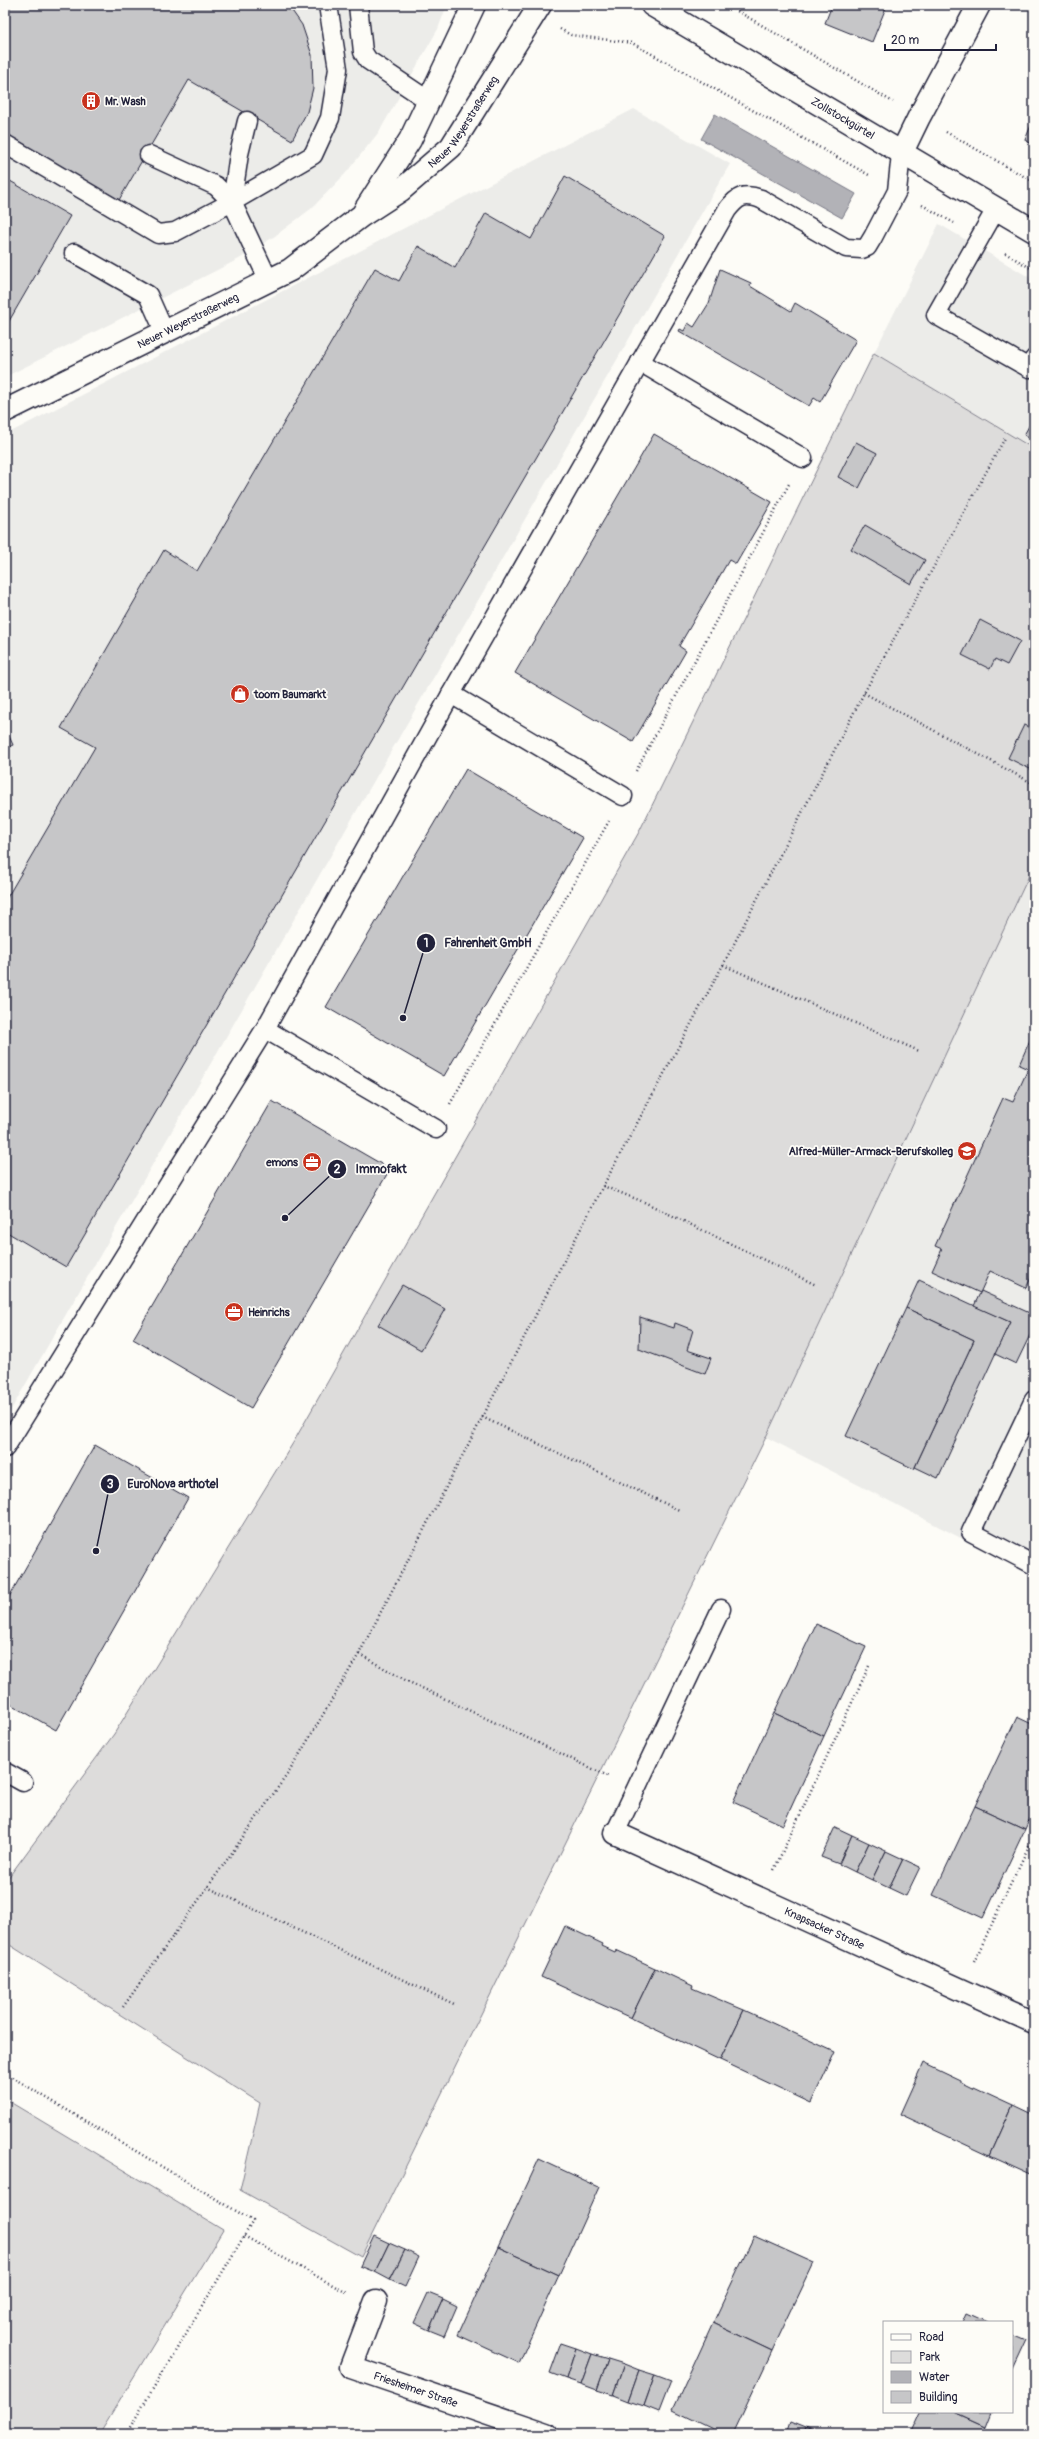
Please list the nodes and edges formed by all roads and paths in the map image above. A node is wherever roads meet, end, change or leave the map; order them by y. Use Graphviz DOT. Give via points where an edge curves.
graph roads {
  1 [pos="328,5"];
  2 [pos="358,5"];
  3 [pos="474,5"];
  4 [pos="652,5"];
  5 [pos="727,5"];
  6 [pos="979,5"];
  7 [pos="537,10"];
  8 [pos="429,101"];
  9 [pos="919,117"];
  10 [pos="248,121"];
  11 [pos="5,144"];
  12 [pos="901,154"];
  13 [pos="150,155"];
  14 [pos="1034,182"];
  15 [pos="897,191"];
  16 [pos="232,202"];
  17 [pos="996,209"];
  18 [pos="361,216"];
  19 [pos="1034,231"];
  20 [pos="979,238"];
  21 [pos="74,253"];
  22 [pos="1034,270"];
  23 [pos="269,281"];
  24 [pos="165,333"];
  25 [pos="1034,359"];
  26 [pos="640,362"];
  27 [pos="5,410"];
  28 [pos="1005,438"];
  29 [pos="803,458"];
  30 [pos="864,693"];
  31 [pos="451,694"];
  32 [pos="1034,784"];
  33 [pos="623,796"];
  34 [pos="723,966"];
  35 [pos="265,1029"];
  36 [pos="919,1051"];
  37 [pos="436,1129"];
  38 [pos="603,1186"];
  39 [pos="816,1285"];
  40 [pos="1034,1400"];
  41 [pos="482,1417"];
  42 [pos="5,1448"];
  43 [pos="679,1510"];
  44 [pos="1034,1565"];
  45 [pos="722,1609"];
  46 [pos="359,1654"];
  47 [pos="869,1666"];
  48 [pos="5,1772"];
  49 [pos="23,1782"];
  50 [pos="636,1789"];
  51 [pos="615,1833"];
  52 [pos="1034,1836"];
  53 [pos="207,1887"];
  54 [pos="761,1899"];
  55 [pos="961,1990"];
  56 [pos="456,2005"];
  57 [pos="123,2007"];
  58 [pos="1034,2023"];
  59 [pos="5,2072"];
  60 [pos="244,2236"];
  61 [pos="376,2301"];
  62 [pos="126,2434"];
  63 [pos="547,2434"];
  1 -- 16 [label="lane" via="338,69 330,118 313,155"];
  2 -- 8 [label="lane" via="363,52 368,60"];
  3 -- 8 [label="street, Neuer Weyerstraßerweg"];
  4 -- 12 [label="street, Zollstockgürtel"];
  5 -- 9 [label="path"];
  6 -- 9 [label="street"];
  7 -- 15 [label="path" via="571,35 632,43"];
  7 -- 18 [label="street, Neuer Weyerstraßerweg" via="451,147 402,190"];
  8 -- 18 [label="street, Neuer Weyerstraßerweg" via="410,140"];
  9 -- 12 [label="street"];
  9 -- 14 [label="path"];
  10 -- 16 [label="lane" via="239,154"];
  11 -- 16 [label="lane" via="158,234 175,232"];
  12 -- 15 [label="lane"];
  12 -- 17 [label="street, Zollstockgürtel"];
  13 -- 16 [label="lane" via="216,186"];
  15 -- 20 [label="path"];
  15 -- 26 [label="lane" via="867,246 855,250 846,248 761,199 749,195 735,200 717,225"];
  16 -- 23 [label="lane"];
  17 -- 19 [label="street, Zollstockgürtel"];
  17 -- 20 [label="lane"];
  18 -- 23 [label="street, Neuer Weyerstraßerweg" via="290,270"];
  20 -- 22 [label="path"];
  20 -- 25 [label="lane" via="936,315 1029,368"];
  21 -- 24 [label="lane" via="148,294"];
  23 -- 24 [label="street, Neuer Weyerstraßerweg"];
  24 -- 27 [label="street, Neuer Weyerstraßerweg"];
  26 -- 29 [label="lane"];
  26 -- 31 [label="lane"];
  28 -- 30 [label="path"];
  30 -- 32 [label="path"];
  30 -- 34 [label="path"];
  31 -- 33 [label="lane"];
  31 -- 35 [label="lane"];
  34 -- 36 [label="path"];
  34 -- 38 [label="path"];
  35 -- 37 [label="lane"];
  35 -- 42 [label="lane"];
  38 -- 39 [label="path" via="644,1202"];
  38 -- 41 [label="path"];
  40 -- 44 [label="lane" via="971,1532"];
  41 -- 43 [label="path"];
  41 -- 46 [label="path"];
  45 -- 50 [label="lane"];
  46 -- 50 [label="path" via="407,1681"];
  46 -- 53 [label="path" via="289,1772"];
  47 -- 54 [label="path"];
  48 -- 49 [label="lane"];
  50 -- 51 [label="lane"];
  51 -- 54 [label="street, Knapsacker Straße"];
  52 -- 55 [label="path"];
  53 -- 56 [label="path"];
  53 -- 57 [label="path"];
  54 -- 55 [label="street, Knapsacker Straße"];
  55 -- 58 [label="street, Knapsacker Straße"];
  59 -- 60 [label="path" via="253,2221"];
  60 -- 61 [label="path" via="350,2295"];
  60 -- 62 [label="path"];
  61 -- 63 [label="street, Friesheimer Straße" via="350,2366"];
}
